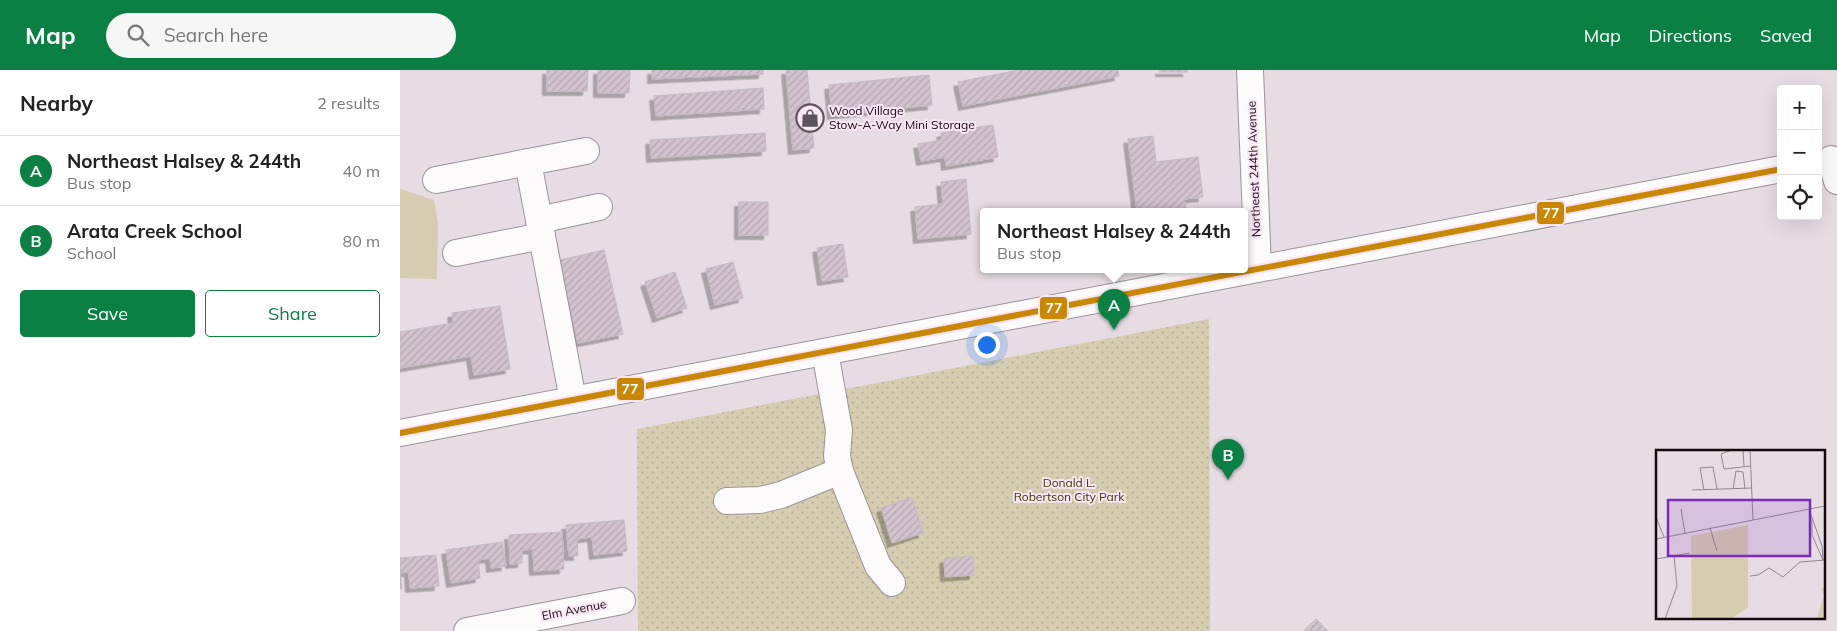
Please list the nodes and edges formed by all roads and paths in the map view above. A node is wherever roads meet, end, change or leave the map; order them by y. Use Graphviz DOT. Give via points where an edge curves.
graph roads {
  1 [pos="1250,70"];
  2 [pos="586,151"];
  3 [pos="528,162"];
  4 [pos="1777,170"];
  5 [pos="436,180"];
  6 [pos="599,207"];
  7 [pos="541,228"];
  8 [pos="456,253"];
  9 [pos="1258,268"];
  10 [pos="1248,270"];
  11 [pos="1232,273"];
  12 [pos="825,352"];
  13 [pos="573,400"];
  14 [pos="400,433"];
  15 [pos="840,471"];
  16 [pos="726,501"];
  17 [pos="892,583"];
  18 [pos="622,601"];
  19 [pos="467,631"];
  1 -- 9 [label="street, Northeast 244th Avenue"];
  2 -- 3 [label="street"];
  3 -- 5 [label="street"];
  3 -- 7 [label="street"];
  4 -- 9 [label="street"];
  6 -- 7 [label="street"];
  7 -- 8 [label="street"];
  7 -- 13 [label="street"];
  9 -- 10 [label="street"];
  11 -- 12 [label="street"];
  12 -- 13 [label="street"];
  12 -- 15 [label="street" via="839,430 837,456"];
  13 -- 14 [label="street"];
  15 -- 16 [label="street" via="781,495 760,500"];
  15 -- 17 [label="street" via="878,566"];
  18 -- 19 [label="street, Elm Avenue"];
}
